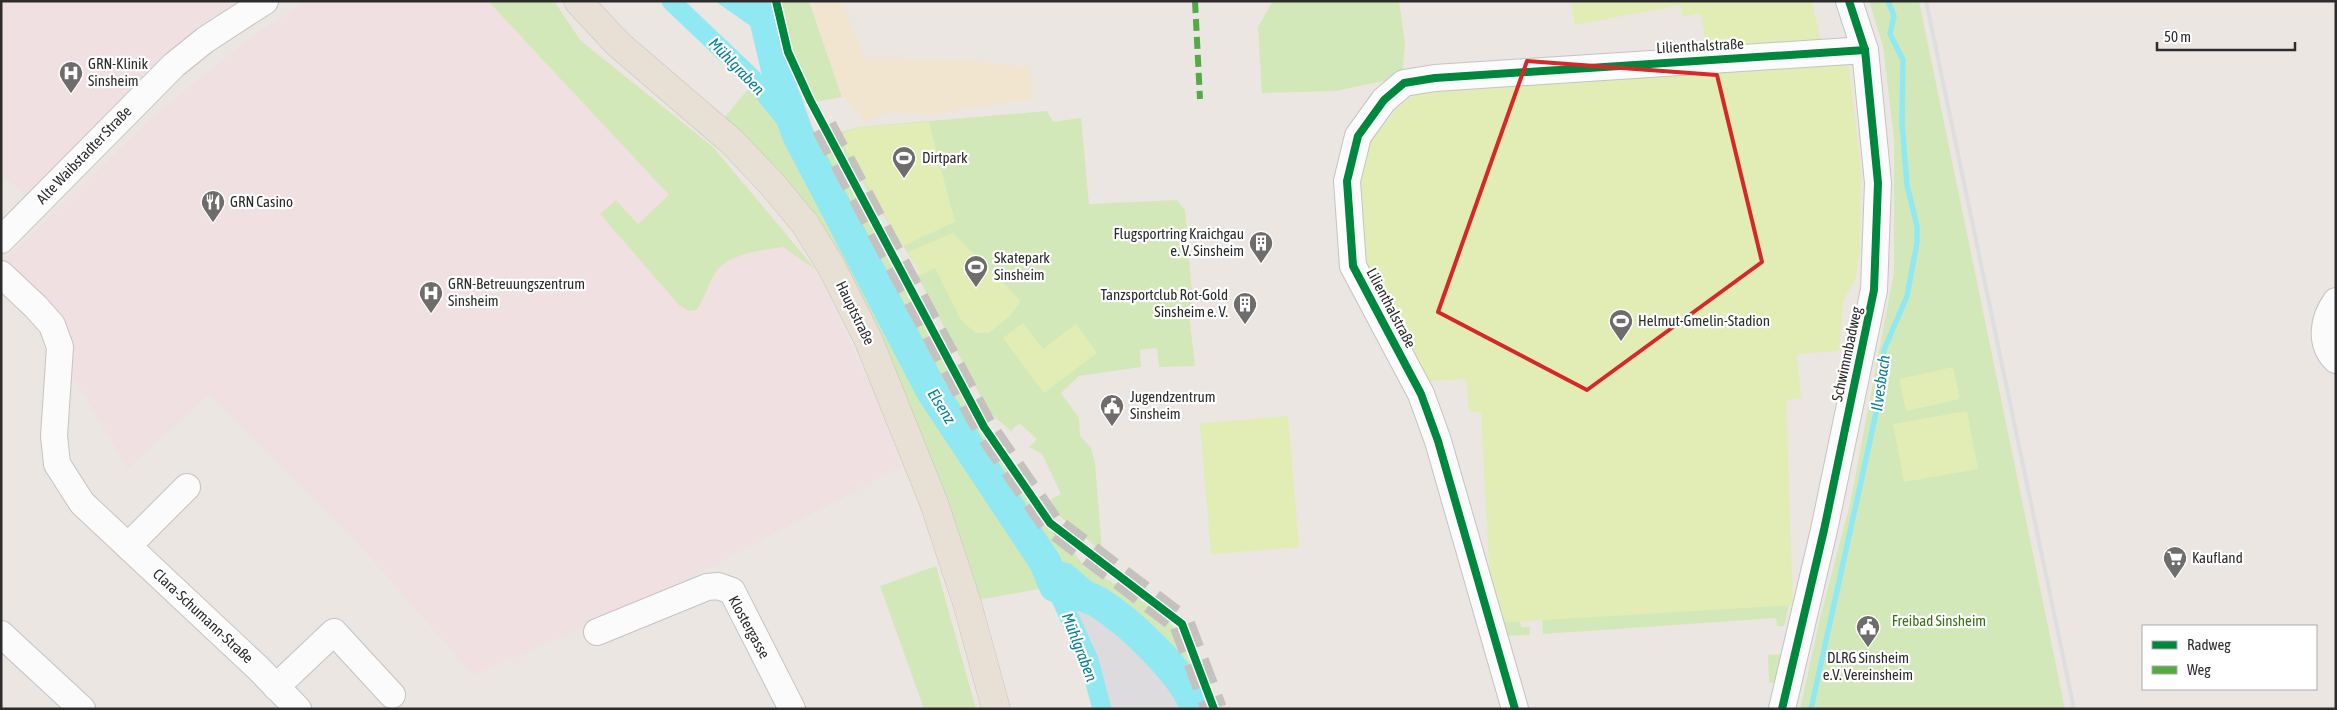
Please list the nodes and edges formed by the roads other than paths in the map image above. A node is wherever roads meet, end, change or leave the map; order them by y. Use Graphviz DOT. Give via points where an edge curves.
graph roads {
  1 [pos="265,1"];
  2 [pos="578,1"];
  3 [pos="1849,1"];
  4 [pos="1865,50"];
  5 [pos="1,240"];
  6 [pos="1,274"];
  7 [pos="2336,301"];
  8 [pos="2336,360"];
  9 [pos="187,487"];
  10 [pos="128,546"];
  11 [pos="597,632"];
  12 [pos="1,634"];
  13 [pos="276,688"];
  14 [pos="392,695"];
  15 [pos="82,709"];
  16 [pos="298,709"];
  17 [pos="792,709"];
  18 [pos="996,709"];
  19 [pos="1515,709"];
  20 [pos="1782,709"];
  1 -- 5 [label="street, Alte Waibstadter Straße" via="212,34 174,65"];
  2 -- 18 [label="main road, Hauptstraße" via="618,44 732,141 805,224 830,264 868,340 934,503 967,603"];
  3 -- 4 [label="street, Schwimmbadweg"];
  4 -- 19 [label="street, Lilienthalstraße" via="1451,75 1404,83 1384,100 1358,136 1347,181 1353,266 1421,394 1438,441"];
  4 -- 20 [label="street, Schwimmbadweg" via="1878,183 1874,290 1824,530"];
  6 -- 10 [label="street, Clara-Schumann-Straße" via="52,325 60,347 54,436 57,464 82,503"];
  7 -- 8 [label="street" via="2329,311 2324,335"];
  9 -- 10 [label="street"];
  10 -- 13 [label="street, Clara-Schumann-Straße"];
  11 -- 17 [label="street, Klostergasse" via="707,587 718,586 732,592"];
  12 -- 15 [label="street"];
  13 -- 14 [label="street" via="334,632"];
  13 -- 16 [label="street, Clara-Schumann-Straße"];
}
